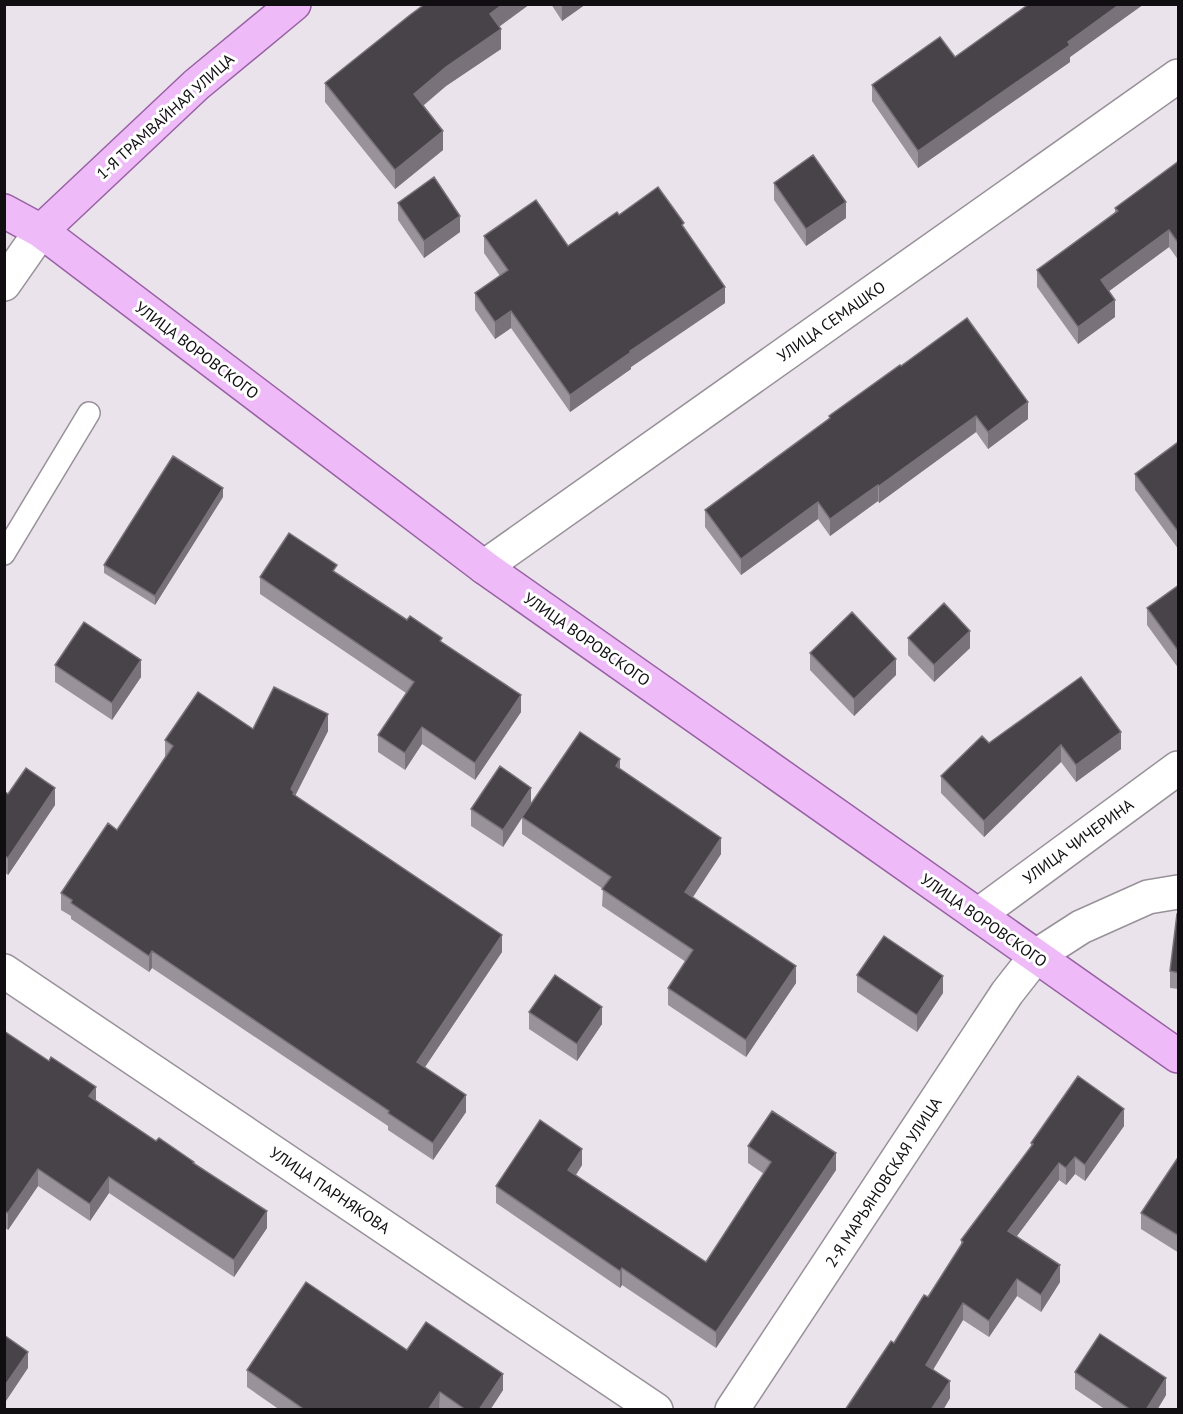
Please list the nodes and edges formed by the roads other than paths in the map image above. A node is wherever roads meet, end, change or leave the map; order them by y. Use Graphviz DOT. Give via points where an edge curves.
graph roads {
  1 [pos="294,4"];
  2 [pos="1179,76"];
  3 [pos="4,211"];
  4 [pos="41,231"];
  5 [pos="4,284"];
  6 [pos="89,413"];
  7 [pos="4,554"];
  8 [pos="484,567"];
  9 [pos="1179,768"];
  10 [pos="1179,892"];
  11 [pos="978,915"];
  12 [pos="1036,956"];
  13 [pos="4,970"];
  14 [pos="1179,1056"];
  15 [pos="656,1410"];
  16 [pos="732,1410"];
  1 -- 4 [label="main road, 1-Я ТРАМВАЙНАЯ УЛИЦА" via="196,85"];
  2 -- 8 [label="street, УЛИЦА СЕМАШКО"];
  3 -- 4 [label="main road, УЛИЦА ВОРОВСКОГО"];
  4 -- 5 [label="street"];
  4 -- 8 [label="main road, УЛИЦА ВОРОВСКОГО"];
  6 -- 7 [label="lane"];
  8 -- 11 [label="main road, УЛИЦА ВОРОВСКОГО"];
  9 -- 11 [label="street, УЛИЦА ЧИЧЕРИНА"];
  10 -- 12 [label="street, 2-Я МАРЬЯНОВСКАЯ УЛИЦА" via="1148,897 1091,922"];
  11 -- 12 [label="main road, УЛИЦА ВОРОВСКОГО"];
  12 -- 14 [label="main road, УЛИЦА ВОРОВСКОГО"];
  12 -- 16 [label="street, 2-Я МАРЬЯНОВСКАЯ УЛИЦА" via="1007,993"];
  13 -- 15 [label="street, УЛИЦА ПАРНЯКОВА"];
}
